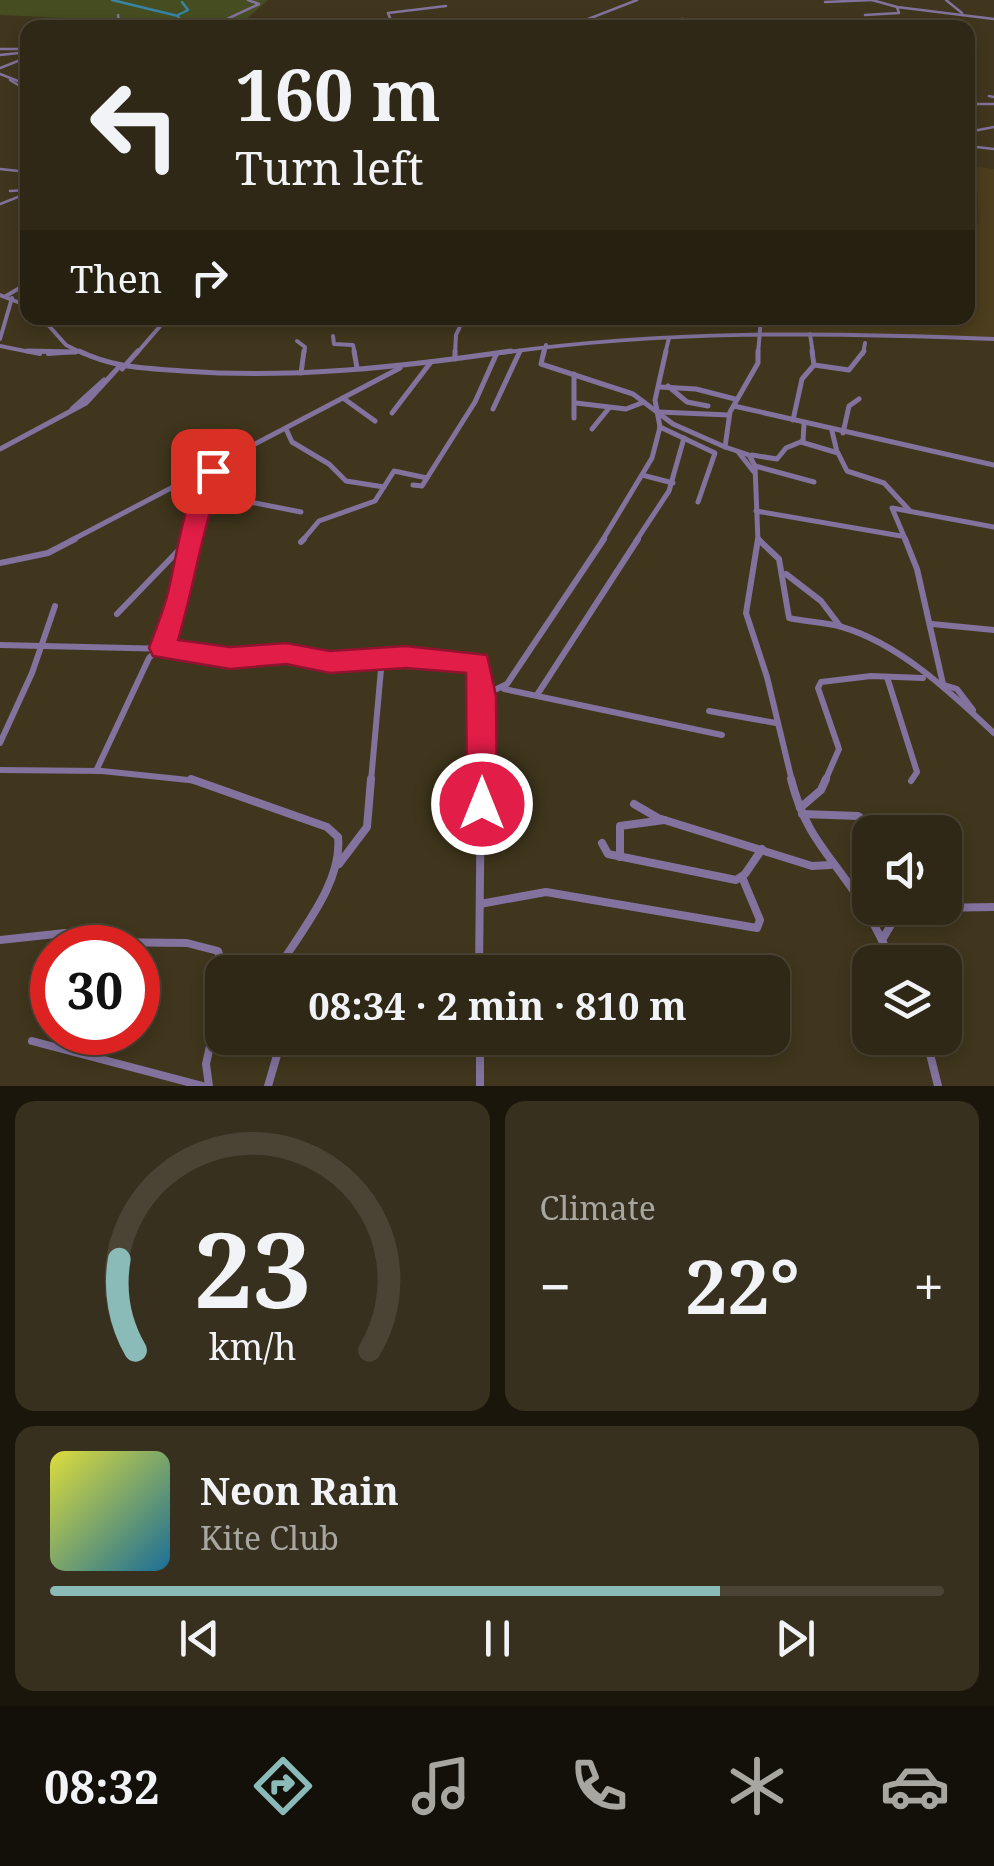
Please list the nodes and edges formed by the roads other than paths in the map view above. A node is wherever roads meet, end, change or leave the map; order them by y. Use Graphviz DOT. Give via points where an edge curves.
graph roads {
  1 [pos="248,0"];
  2 [pos="628,0"];
  3 [pos="636,0"];
  4 [pos="872,0"];
  5 [pos="946,0"];
  6 [pos="824,2"];
  7 [pos="446,6"];
  8 [pos="896,7"];
  9 [pos="865,15"];
  10 [pos="964,15"];
  11 [pos="682,19"];
  12 [pos="994,19"];
  13 [pos="223,20"];
  14 [pos="391,20"];
  15 [pos="585,20"];
  16 [pos="688,20"];
  17 [pos="20,46"];
  18 [pos="11,49"];
  19 [pos="0,52"];
  20 [pos="20,52"];
  21 [pos="3,67"];
  22 [pos="19,68"];
  23 [pos="0,75"];
  24 [pos="7,79"];
  25 [pos="2,85"];
  26 [pos="20,85"];
  27 [pos="992,105"];
  28 [pos="982,112"];
  29 [pos="20,191"];
  30 [pos="10,192"];
  31 [pos="6,296"];
  32 [pos="49,325"];
  33 [pos="161,325"];
  34 [pos="461,325"];
  35 [pos="759,325"];
  36 [pos="810,334"];
  37 [pos="333,336"];
  38 [pos="756,336"];
  39 [pos="670,338"];
  40 [pos="994,338"];
  41 [pos="0,339"];
  42 [pos="298,341"];
  43 [pos="865,343"];
  44 [pos="546,345"];
  45 [pos="76,352"];
  46 [pos="520,352"];
  47 [pos="496,354"];
  48 [pos="455,359"];
  49 [pos="431,362"];
  50 [pos="814,365"];
  51 [pos="402,366"];
  52 [pos="120,368"];
  53 [pos="357,368"];
  54 [pos="301,373"];
  55 [pos="574,374"];
  56 [pos="663,385"];
  57 [pos="343,398"];
  58 [pos="858,400"];
  59 [pos="644,402"];
  60 [pos="576,403"];
  61 [pos="734,403"];
  62 [pos="708,406"];
  63 [pos="492,408"];
  64 [pos="609,408"];
  65 [pos="392,413"];
  66 [pos="660,414"];
  67 [pos="730,415"];
  68 [pos="574,418"];
  69 [pos="376,420"];
  70 [pos="793,420"];
  71 [pos="804,424"];
  72 [pos="660,427"];
  73 [pos="286,428"];
  74 [pos="592,430"];
  75 [pos="832,431"];
  76 [pos="843,433"];
  77 [pos="684,438"];
  78 [pos="801,442"];
  79 [pos="725,447"];
  80 [pos="736,451"];
  81 [pos="0,452"];
  82 [pos="838,453"];
  83 [pos="749,455"];
  84 [pos="994,466"];
  85 [pos="212,468"];
  86 [pos="755,469"];
  87 [pos="641,475"];
  88 [pos="427,478"];
  89 [pos="814,482"];
  90 [pos="673,483"];
  91 [pos="413,485"];
  92 [pos="384,487"];
  93 [pos="204,493"];
  94 [pos="698,502"];
  95 [pos="756,511"];
  96 [pos="910,511"];
  97 [pos="301,512"];
  98 [pos="994,527"];
  99 [pos="901,536"];
  100 [pos="758,540"];
  101 [pos="300,542"];
  102 [pos="187,547"];
  103 [pos="0,563"];
  104 [pos="786,574"];
  105 [pos="55,606"];
  106 [pos="118,614"];
  107 [pos="932,624"];
  108 [pos="840,626"];
  109 [pos="994,630"];
  110 [pos="0,645"];
  111 [pos="41,646"];
  112 [pos="162,648"];
  113 [pos="382,658"];
  114 [pos="888,677"];
  115 [pos="929,681"];
  116 [pos="943,684"];
  117 [pos="501,688"];
  118 [pos="537,695"];
  119 [pos="482,696"];
  120 [pos="709,711"];
  121 [pos="980,720"];
  122 [pos="776,723"];
  123 [pos="994,733"];
  124 [pos="722,734"];
  125 [pos="0,742"];
  126 [pos="0,770"];
  127 [pos="96,771"];
  128 [pos="911,782"];
  129 [pos="634,804"];
  130 [pos="801,811"];
  131 [pos="852,815"];
  132 [pos="664,820"];
  133 [pos="602,843"];
  134 [pos="762,849"];
  135 [pos="620,856"];
  136 [pos="830,865"];
  137 [pos="337,866"];
  138 [pos="742,878"];
  139 [pos="852,888"];
  140 [pos="479,905"];
  141 [pos="962,908"];
  142 [pos="994,908"];
  143 [pos="873,925"];
  144 [pos="891,925"];
  145 [pos="0,940"];
  146 [pos="882,940"];
  147 [pos="884,945"];
  148 [pos="219,955"];
  149 [pos="286,955"];
  150 [pos="479,955"];
  151 [pos="83,1055"];
  152 [pos="208,1055"];
  153 [pos="277,1055"];
  154 [pos="480,1055"];
  155 [pos="930,1055"];
  156 [pos="206,1086"];
  157 [pos="268,1086"];
  158 [pos="480,1086"];
  159 [pos="938,1086"];
  1 -- 13 [label="street" via="259,4"];
  2 -- 3 [label="street"];
  3 -- 15 [label="street"];
  4 -- 6 [label="street"];
  4 -- 8 [label="street"];
  5 -- 10 [label="street"];
  7 -- 14 [label="street" via="389,13"];
  8 -- 9 [label="street" via="899,14"];
  8 -- 10 [label="street"];
  10 -- 12 [label="street"];
  11 -- 16 [label="street"];
  17 -- 18 [label="street"];
  18 -- 19 [label="street"];
  18 -- 20 [label="street"];
  21 -- 22 [label="street"];
  23 -- 24 [label="street"];
  24 -- 25 [label="street"];
  24 -- 26 [label="street"];
  27 -- 28 [label="street"];
  29 -- 30 [label="street"];
  31 -- 41 [label="street"];
  32 -- 45 [label="street"];
  33 -- 52 [label="street"];
  34 -- 48 [label="street"];
  35 -- 38 [label="street"];
  36 -- 38 [label="street"];
  36 -- 40 [label="street"];
  36 -- 50 [label="street"];
  37 -- 53 [label="street" via="334,344 352,345"];
  38 -- 39 [label="street"];
  38 -- 61 [label="street" via="758,363"];
  39 -- 44 [label="street"];
  39 -- 56 [label="street"];
  41 -- 45 [label="street" via="42,354"];
  42 -- 54 [label="street" via="305,347"];
  43 -- 50 [label="street" via="864,358 849,370"];
  44 -- 46 [label="street"];
  44 -- 55 [label="street" via="540,364"];
  45 -- 52 [label="street"];
  46 -- 47 [label="street"];
  46 -- 63 [label="street"];
  47 -- 48 [label="street"];
  47 -- 88 [label="street"];
  48 -- 49 [label="street"];
  49 -- 51 [label="street"];
  49 -- 65 [label="street"];
  50 -- 70 [label="street" via="802,379"];
  51 -- 53 [label="street"];
  51 -- 57 [label="street"];
  52 -- 54 [label="street"];
  52 -- 81 [label="street" via="92,398"];
  53 -- 54 [label="street"];
  55 -- 59 [label="street"];
  55 -- 60 [label="street"];
  56 -- 61 [label="street"];
  56 -- 62 [label="street" via="686,402"];
  56 -- 66 [label="street" via="655,404"];
  57 -- 69 [label="street"];
  57 -- 73 [label="street"];
  58 -- 76 [label="street" via="849,406"];
  59 -- 64 [label="street"];
  59 -- 66 [label="street"];
  60 -- 64 [label="street"];
  60 -- 68 [label="street"];
  61 -- 67 [label="street"];
  61 -- 70 [label="street"];
  64 -- 74 [label="street"];
  66 -- 67 [label="street"];
  66 -- 72 [label="street"];
  66 -- 79 [label="street"];
  67 -- 79 [label="street"];
  70 -- 71 [label="street"];
  71 -- 75 [label="street"];
  71 -- 78 [label="street"];
  72 -- 77 [label="street"];
  72 -- 87 [label="street"];
  73 -- 85 [label="street"];
  73 -- 92 [label="street" via="292,442 346,480"];
  75 -- 76 [label="street"];
  75 -- 82 [label="street"];
  76 -- 84 [label="street"];
  77 -- 90 [label="street"];
  77 -- 94 [label="street" via="716,454"];
  78 -- 82 [label="street"];
  78 -- 83 [label="street" via="778,460"];
  79 -- 80 [label="street"];
  80 -- 83 [label="street"];
  80 -- 86 [label="street"];
  82 -- 96 [label="street" via="847,471 884,483"];
  83 -- 86 [label="street"];
  85 -- 93 [label="street"];
  85 -- 103 [label="street" via="48,553"];
  86 -- 89 [label="street"];
  86 -- 95 [label="street"];
  87 -- 90 [label="street"];
  87 -- 117 [label="street"];
  88 -- 91 [label="street"];
  88 -- 92 [label="street" via="394,471"];
  90 -- 118 [label="street"];
  92 -- 101 [label="street" via="373,502 319,521"];
  93 -- 97 [label="street"];
  93 -- 102 [label="street"];
  95 -- 99 [label="street"];
  95 -- 100 [label="street"];
  96 -- 98 [label="street"];
  96 -- 99 [label="street" via="892,508"];
  99 -- 107 [label="street"];
  100 -- 104 [label="street" via="775,549"];
  100 -- 122 [label="street" via="746,612"];
  102 -- 106 [label="street"];
  102 -- 112 [label="street"];
  104 -- 108 [label="street" via="830,609"];
  104 -- 108 [label="street" via="787,617"];
  105 -- 111 [label="street"];
  107 -- 109 [label="street"];
  107 -- 116 [label="street"];
  108 -- 115 [label="street"];
  110 -- 111 [label="street"];
  111 -- 112 [label="street"];
  111 -- 125 [label="street"];
  112 -- 113 [label="street" via="230,658"];
  112 -- 127 [label="street" via="149,658"];
  113 -- 119 [label="street" via="478,662"];
  113 -- 137 [label="street" via="368,828"];
  114 -- 115 [label="street"];
  114 -- 128 [label="street" via="917,772"];
  114 -- 130 [label="street" via="818,686 840,746 824,784"];
  115 -- 116 [label="street"];
  115 -- 121 [label="street"];
  116 -- 121 [label="street" via="957,688"];
  117 -- 118 [label="street"];
  117 -- 119 [label="street"];
  118 -- 124 [label="street"];
  119 -- 140 [label="street"];
  120 -- 122 [label="street"];
  121 -- 123 [label="street"];
  122 -- 130 [label="street"];
  126 -- 127 [label="street"];
  127 -- 137 [label="street" via="190,778 327,826 338,837"];
  129 -- 132 [label="street"];
  130 -- 131 [label="street"];
  130 -- 136 [label="street"];
  132 -- 134 [label="street"];
  132 -- 135 [label="street" via="620,826"];
  133 -- 135 [label="street"];
  134 -- 136 [label="street" via="812,866"];
  134 -- 138 [label="street"];
  135 -- 138 [label="street"];
  136 -- 139 [label="street"];
  137 -- 149 [label="street"];
  138 -- 140 [label="street" via="760,920 757,928 546,892"];
  140 -- 150 [label="street"];
  141 -- 142 [label="street"];
  143 -- 146 [label="street"];
  144 -- 146 [label="street"];
  145 -- 148 [label="street" via="65,933 109,943 187,943"];
  146 -- 147 [label="street"];
  151 -- 156 [label="street"];
  152 -- 156 [label="street"];
  153 -- 157 [label="street"];
  154 -- 158 [label="street"];
  155 -- 159 [label="street"];
}
